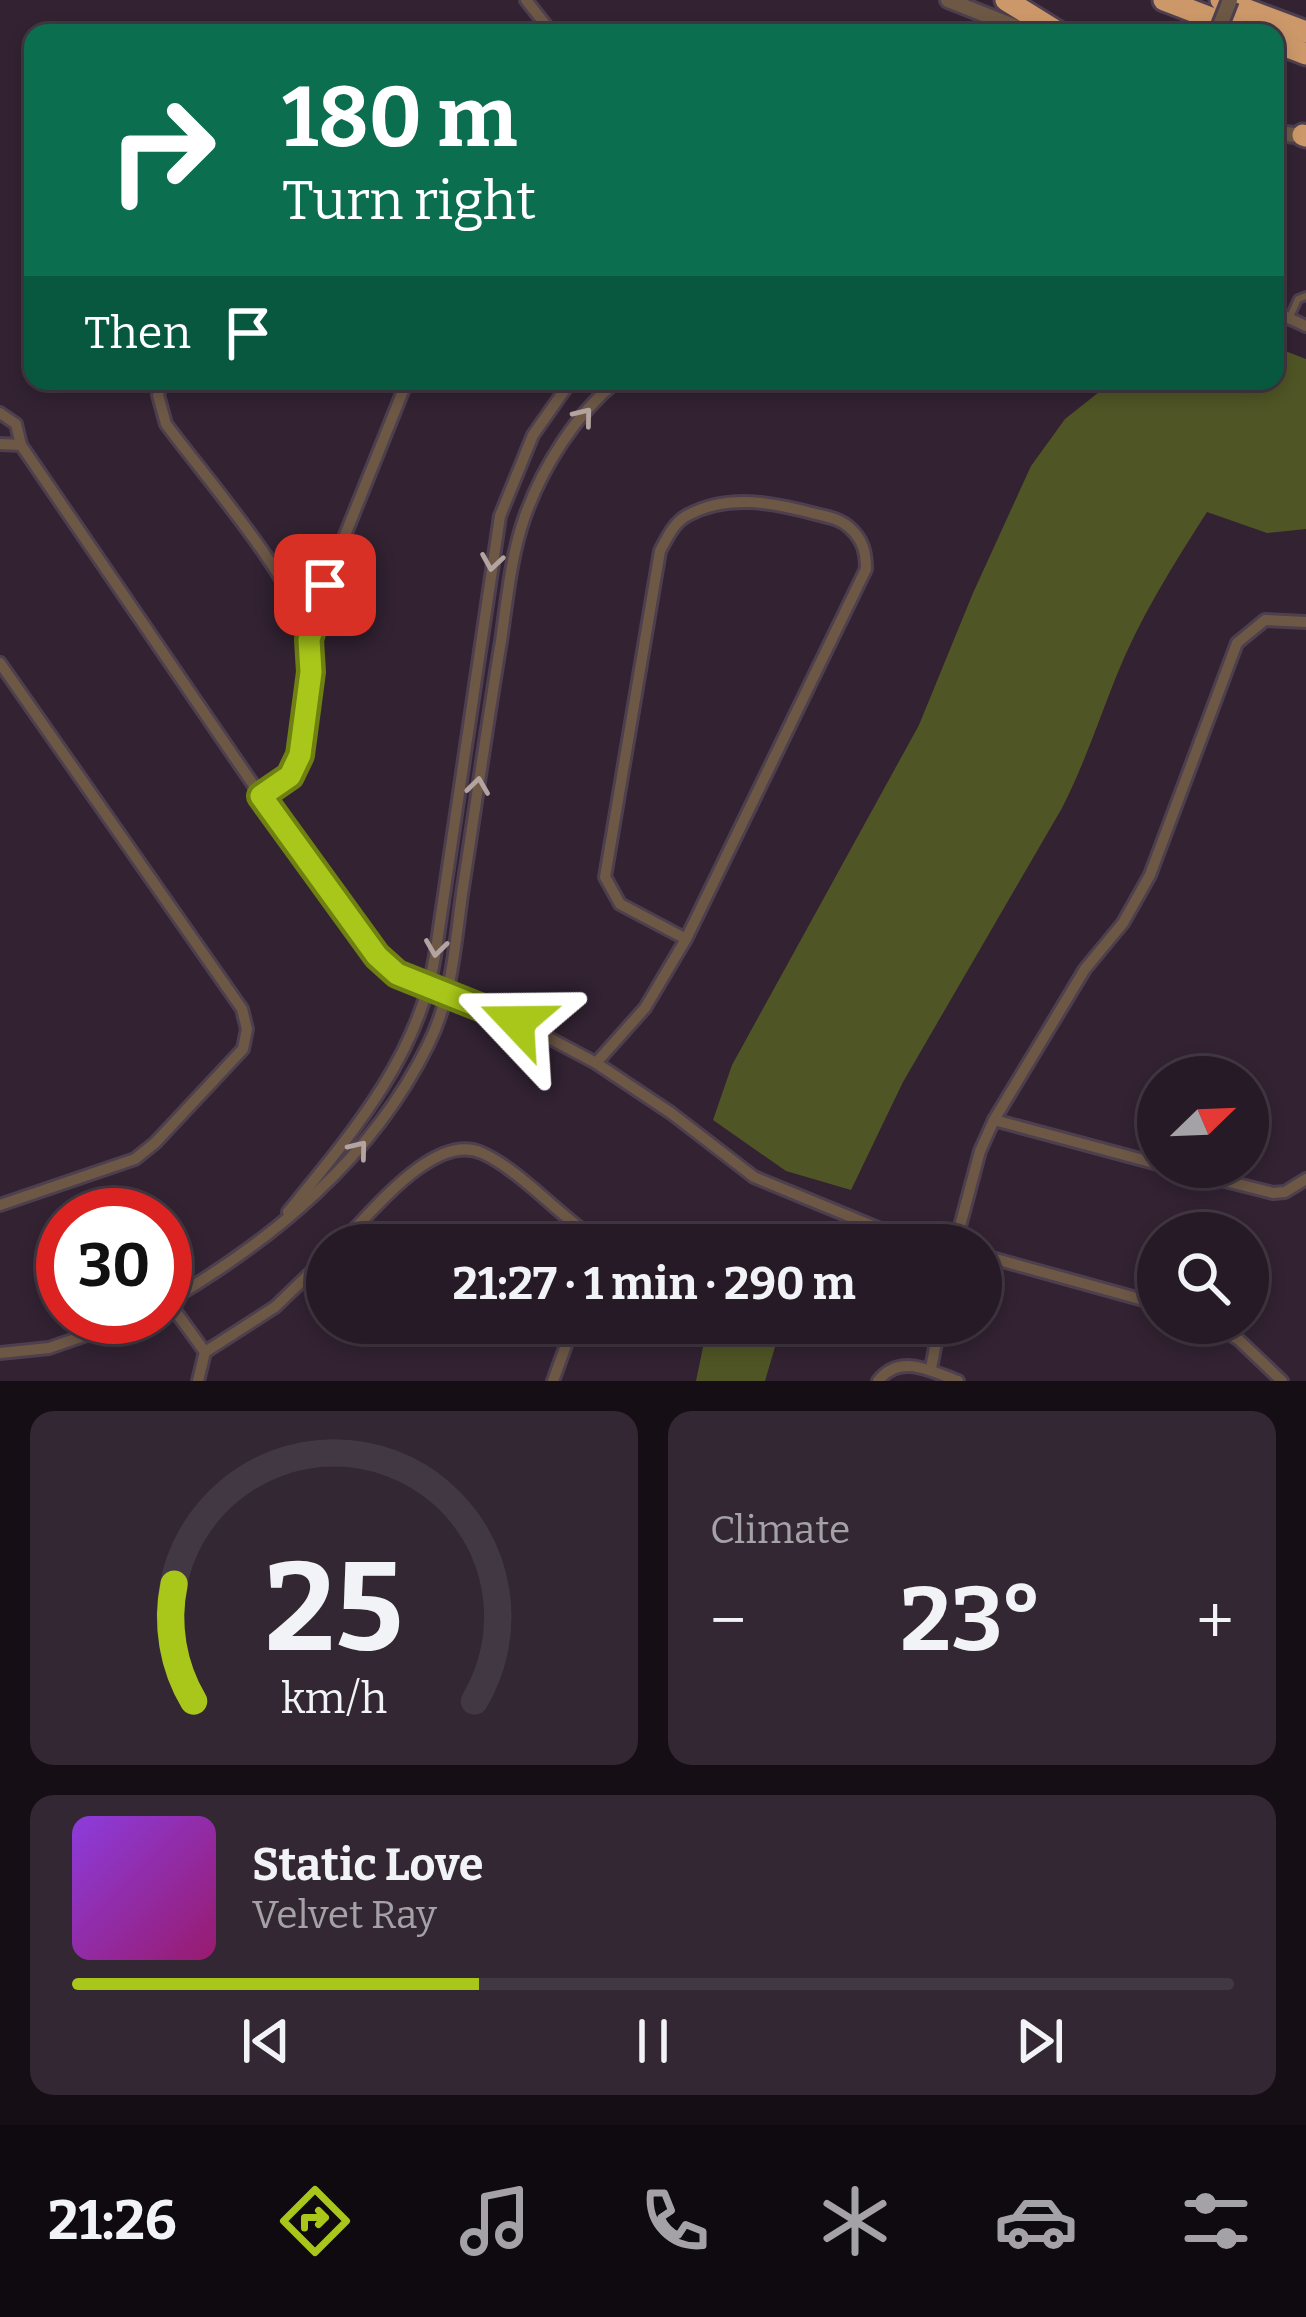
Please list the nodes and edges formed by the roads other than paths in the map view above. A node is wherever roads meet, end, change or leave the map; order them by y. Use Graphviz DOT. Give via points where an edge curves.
graph roads {
  1 [pos="526,0"];
  2 [pos="948,0"];
  3 [pos="1164,0"];
  4 [pos="1225,0"];
  5 [pos="1018,21"];
  6 [pos="545,24"];
  7 [pos="1227,24"];
  8 [pos="1306,32"];
  9 [pos="1306,296"];
  10 [pos="1284,316"];
  11 [pos="1289,319"];
  12 [pos="1306,326"];
  13 [pos="159,390"];
  14 [pos="402,390"];
  15 [pos="566,390"];
  16 [pos="608,390"];
  17 [pos="0,413"];
  18 [pos="0,444"];
  19 [pos="21,446"];
  20 [pos="285,584"];
  21 [pos="325,585"];
  22 [pos="1306,622"];
  23 [pos="309,640"];
  24 [pos="0,663"];
  25 [pos="261,796"];
  26 [pos="686,939"];
  27 [pos="429,986"];
  28 [pos="447,992"];
  29 [pos="596,1063"];
  30 [pos="994,1120"];
  31 [pos="1137,1158"];
  32 [pos="1306,1179"];
  33 [pos="1253,1188"];
  34 [pos="0,1205"];
  35 [pos="361,1224"];
  36 [pos="575,1224"];
  37 [pos="866,1224"];
  38 [pos="961,1224"];
  39 [pos="274,1228"];
  40 [pos="1002,1261"];
  41 [pos="306,1277"];
  42 [pos="192,1284"];
  43 [pos="1137,1298"];
  44 [pos="192,1335"];
  45 [pos="60,1344"];
  46 [pos="566,1344"];
  47 [pos="936,1344"];
  48 [pos="1242,1344"];
  49 [pos="205,1352"];
  50 [pos="0,1353"];
  51 [pos="931,1368"];
  52 [pos="198,1381"];
  53 [pos="553,1381"];
  54 [pos="878,1381"];
  55 [pos="958,1381"];
  56 [pos="1282,1381"];
  1 -- 6 [label="street"];
  2 -- 5 [label="street"];
  3 -- 7 [label="highway"];
  4 -- 8 [label="highway"];
  9 -- 11 [label="lane"];
  10 -- 11 [label="street"];
  11 -- 12 [label="street"];
  13 -- 20 [label="street" via="166,424"];
  14 -- 21 [label="street"];
  15 -- 27 [label="street, one-way" via="533,435 500,516"];
  28 -- 16 [label="street, one-way" via="524,517 580,417"];
  17 -- 19 [label="street" via="16,424"];
  18 -- 19 [label="street"];
  19 -- 25 [label="street"];
  20 -- 21 [label="street"];
  20 -- 23 [label="street"];
  21 -- 23 [label="street"];
  22 -- 30 [label="street" via="1265,620 1237,643 1137,901 1085,969"];
  23 -- 25 [label="street" via="300,755 290,776"];
  24 -- 34 [label="street" via="242,1009 247,1029 243,1049 135,1159"];
  25 -- 27 [label="street" via="377,956"];
  26 -- 26 [label="street" via="866,569 866,549 842,521 745,500 687,515 660,551 605,877 620,904"];
  26 -- 29 [label="street" via="645,1008"];
  27 -- 28 [label="street"];
  27 -- 39 [label="street" via="412,1037 356,1127"];
  28 -- 29 [label="street"];
  39 -- 28 [label="street, one-way" via="360,1150 430,1042"];
  29 -- 37 [label="street" via="754,1177"];
  30 -- 31 [label="street"];
  30 -- 38 [label="street"];
  32 -- 33 [label="street" via="1286,1192"];
  35 -- 36 [label="street" via="432,1156 456,1148 487,1154"];
  39 -- 42 [label="street"];
  40 -- 43 [label="street"];
  41 -- 49 [label="street"];
  44 -- 49 [label="street"];
  45 -- 50 [label="street"];
  46 -- 53 [label="street"];
  47 -- 51 [label="street"];
  48 -- 56 [label="street"];
  49 -- 52 [label="street"];
  51 -- 54 [label="street" via="904,1366"];
  51 -- 55 [label="street"];
}
